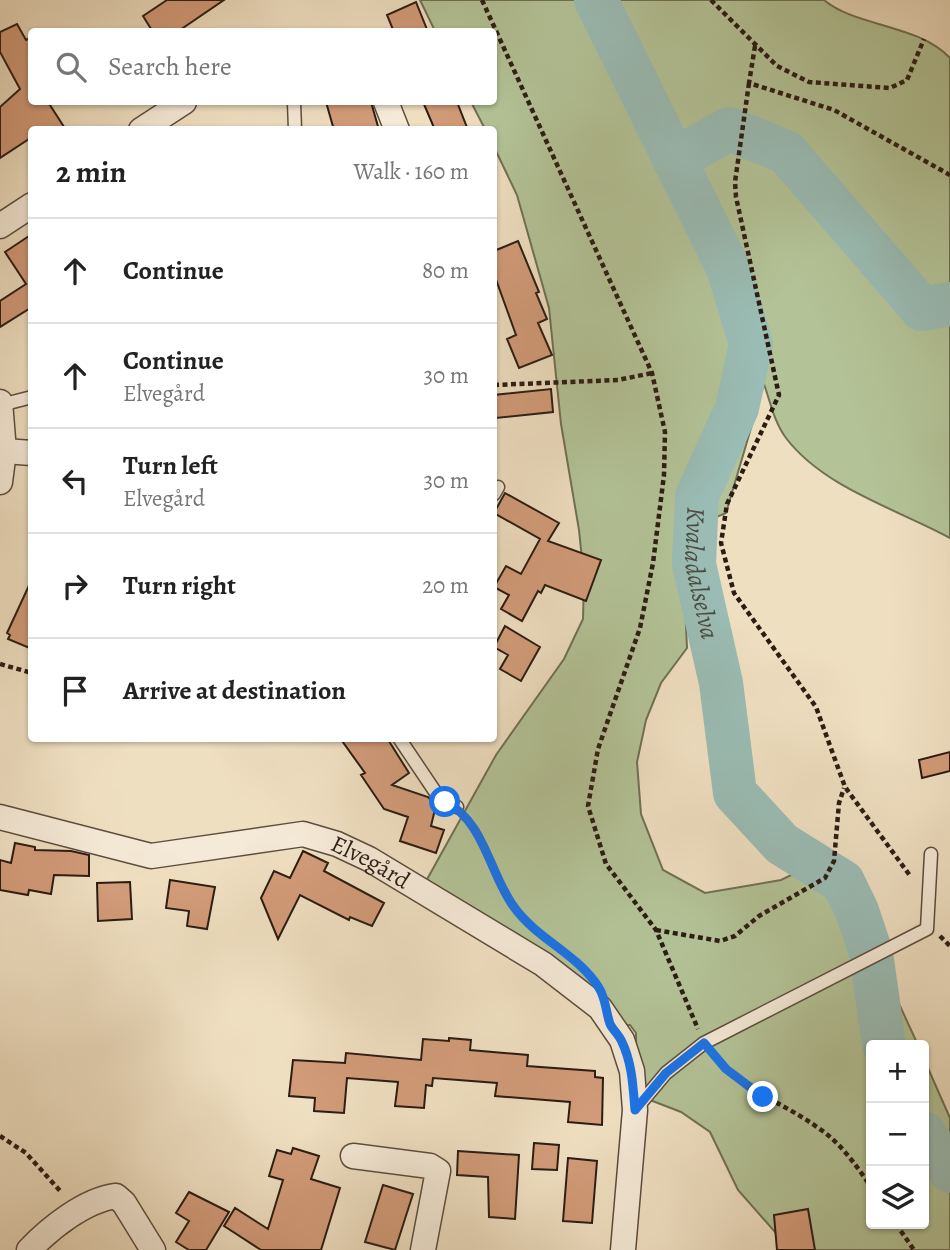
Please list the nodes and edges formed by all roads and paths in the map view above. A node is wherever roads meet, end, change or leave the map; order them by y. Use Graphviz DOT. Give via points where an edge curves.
graph roads {
  1 [pos="482,0"];
  2 [pos="711,0"];
  3 [pos="495,28"];
  4 [pos="497,33"];
  5 [pos="924,40"];
  6 [pos="755,46"];
  7 [pos="749,83"];
  8 [pos="179,105"];
  9 [pos="294,105"];
  10 [pos="387,105"];
  11 [pos="147,126"];
  12 [pos="295,126"];
  13 [pos="395,126"];
  14 [pos="950,175"];
  15 [pos="28,208"];
  16 [pos="0,226"];
  17 [pos="652,373"];
  18 [pos="497,385"];
  19 [pos="28,398"];
  20 [pos="0,403"];
  21 [pos="4,452"];
  22 [pos="28,453"];
  23 [pos="0,482"];
  24 [pos="0,664"];
  25 [pos="28,672"];
  26 [pos="402,742"];
  27 [pos="845,787"];
  28 [pos="457,807"];
  29 [pos="0,817"];
  30 [pos="931,854"];
  31 [pos="931,901"];
  32 [pos="656,930"];
  33 [pos="542,938"];
  34 [pos="704,1043"];
  35 [pos="635,1110"];
  36 [pos="0,1136"];
  37 [pos="353,1156"];
  38 [pos="866,1181"];
  39 [pos="79,1212"];
  40 [pos="899,1229"];
  41 [pos="29,1250"];
  42 [pos="153,1250"];
  43 [pos="423,1250"];
  44 [pos="623,1250"];
  45 [pos="914,1250"];
  1 -- 3 [label="path"];
  2 -- 6 [label="path"];
  4 -- 17 [label="path"];
  5 -- 6 [label="path" via="907,80 890,88 809,82 777,66"];
  6 -- 7 [label="path"];
  7 -- 14 [label="path" via="834,110"];
  7 -- 27 [label="path" via="736,197 779,395 727,504 721,544 734,593 816,707"];
  8 -- 11 [label="street"];
  9 -- 12 [label="lane"];
  10 -- 13 [label="street"];
  15 -- 16 [label="street"];
  17 -- 18 [label="path" via="618,380"];
  17 -- 32 [label="path" via="665,432 653,562 640,628 598,749 588,806 606,864"];
  19 -- 20 [label="lane"];
  20 -- 21 [label="street"];
  21 -- 22 [label="street"];
  21 -- 23 [label="street"];
  24 -- 25 [label="path"];
  26 -- 28 [label="lane" via="438,796"];
  27 -- 31 [label="path"];
  27 -- 32 [label="path" via="839,803 834,861 825,878 720,941"];
  28 -- 33 [label="path" via="479,838 513,906"];
  29 -- 35 [label="street, Elvegård" via="151,856 303,834 337,844 543,964 600,1008 622,1040 632,1071"];
  30 -- 31 [label="lane"];
  31 -- 34 [label="lane" via="927,929"];
  32 -- 34 [label="path"];
  34 -- 35 [label="lane" via="666,1073"];
  34 -- 38 [label="path" via="749,1089 820,1128"];
  35 -- 44 [label="street, Elvegård"];
  36 -- 39 [label="path" via="26,1153"];
  37 -- 43 [label="street" via="430,1166 438,1171"];
  39 -- 41 [label="street"];
  39 -- 42 [label="street" via="116,1196"];
  40 -- 45 [label="path"];
}
